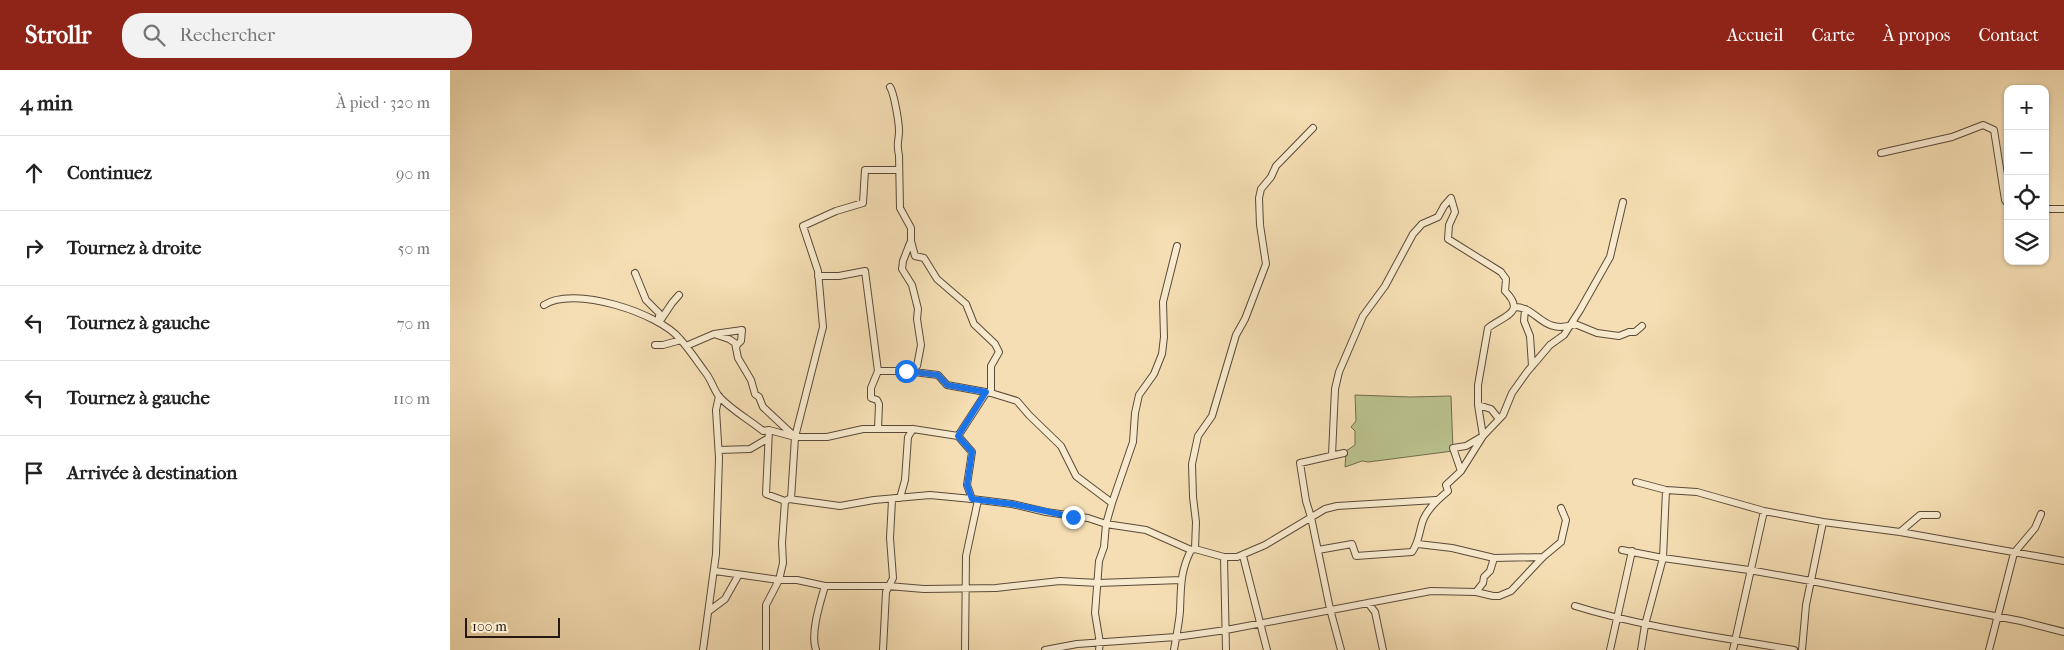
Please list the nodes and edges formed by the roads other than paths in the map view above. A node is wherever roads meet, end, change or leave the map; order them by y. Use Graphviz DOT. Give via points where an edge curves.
graph roads {
  1 [pos="890,87"];
  2 [pos="1313,128"];
  3 [pos="1881,153"];
  4 [pos="898,170"];
  5 [pos="2004,194"];
  6 [pos="1623,202"];
  7 [pos="2049,209"];
  8 [pos="2064,209"];
  9 [pos="911,242"];
  10 [pos="1178,246"];
  11 [pos="635,273"];
  12 [pos="818,276"];
  13 [pos="679,296"];
  14 [pos="544,305"];
  15 [pos="1514,307"];
  16 [pos="1525,309"];
  17 [pos="659,322"];
  18 [pos="1568,326"];
  19 [pos="1642,326"];
  20 [pos="714,334"];
  21 [pos="681,340"];
  22 [pos="655,345"];
  23 [pos="686,346"];
  24 [pos="736,350"];
  25 [pos="1532,366"];
  26 [pos="878,371"];
  27 [pos="906,371"];
  28 [pos="989,393"];
  29 [pos="719,396"];
  30 [pos="1478,405"];
  31 [pos="1499,419"];
  32 [pos="878,429"];
  33 [pos="913,429"];
  34 [pos="769,430"];
  35 [pos="958,436"];
  36 [pos="1483,436"];
  37 [pos="795,437"];
  38 [pos="767,440"];
  39 [pos="718,450"];
  40 [pos="1344,453"];
  41 [pos="1332,454"];
  42 [pos="1461,471"];
  43 [pos="1636,482"];
  44 [pos="1666,490"];
  45 [pos="900,498"];
  46 [pos="788,500"];
  47 [pos="892,500"];
  48 [pos="975,500"];
  49 [pos="1436,500"];
  50 [pos="1112,503"];
  51 [pos="1561,508"];
  52 [pos="1764,511"];
  53 [pos="2041,514"];
  54 [pos="1937,515"];
  55 [pos="1311,517"];
  56 [pos="1823,522"];
  57 [pos="1106,524"];
  58 [pos="1900,532"];
  59 [pos="1418,544"];
  60 [pos="1193,549"];
  61 [pos="1318,550"];
  62 [pos="1622,550"];
  63 [pos="1632,551"];
  64 [pos="2014,553"];
  65 [pos="1243,556"];
  66 [pos="1224,557"];
  67 [pos="1543,557"];
  68 [pos="1494,558"];
  69 [pos="1663,558"];
  70 [pos="2064,561"];
  71 [pos="1749,570"];
  72 [pos="714,571"];
  73 [pos="738,576"];
  74 [pos="779,580"];
  75 [pos="1181,580"];
  76 [pos="1811,581"];
  77 [pos="1098,583"];
  78 [pos="825,586"];
  79 [pos="888,586"];
  80 [pos="964,589"];
  81 [pos="1476,592"];
  82 [pos="1368,603"];
  83 [pos="1575,606"];
  84 [pos="1330,609"];
  85 [pos="709,611"];
  86 [pos="1998,616"];
  87 [pos="1617,619"];
  88 [pos="1261,623"];
  89 [pos="1645,624"];
  90 [pos="1226,630"];
  91 [pos="2064,632"];
  92 [pos="1176,637"];
  93 [pos="1735,639"];
  94 [pos="1100,646"];
  95 [pos="1053,649"];
  96 [pos="703,650"];
  97 [pos="766,650"];
  98 [pos="816,650"];
  99 [pos="883,650"];
  100 [pos="965,650"];
  101 [pos="1045,650"];
  102 [pos="1174,650"];
  103 [pos="1226,650"];
  104 [pos="1267,650"];
  105 [pos="1341,650"];
  106 [pos="1383,650"];
  107 [pos="1610,650"];
  108 [pos="1642,650"];
  109 [pos="1733,650"];
  110 [pos="1794,650"];
  111 [pos="1802,650"];
  112 [pos="1989,650"];
  1 -- 4 [label="street" via="898,115"];
  2 -- 60 [label="street" via="1276,166 1261,189 1260,225 1266,264 1236,335 1212,416 1198,436 1192,464 1196,522"];
  3 -- 5 [label="street" via="1952,137 1983,125 1994,130"];
  4 -- 9 [label="street" via="900,208 911,228"];
  4 -- 12 [label="street" via="864,170 864,202 803,226"];
  6 -- 18 [label="street" via="1608,264"];
  7 -- 8 [label="street"];
  9 -- 27 [label="street" via="902,269 912,285 918,309 921,345 917,366"];
  9 -- 28 [label="street" via="915,256 924,258 937,279 966,304 974,324 999,352 991,366"];
  10 -- 50 [label="street" via="1163,302 1162,354 1154,374 1139,395 1133,442"];
  11 -- 17 [label="street" via="646,300 659,313"];
  12 -- 26 [label="street" via="865,271"];
  12 -- 37 [label="street" via="823,327"];
  13 -- 17 [label="street"];
  14 -- 17 [label="street" via="559,298 588,298 611,303"];
  15 -- 16 [label="street"];
  15 -- 30 [label="street" via="1507,318 1488,328 1478,385"];
  15 -- 41 [label="street" via="1514,301 1505,291 1506,279 1502,272 1448,239 1448,225 1455,212 1451,198 1438,217 1422,224 1413,234 1385,286 1363,316 1335,389"];
  16 -- 18 [label="street" via="1550,326"];
  16 -- 25 [label="street"];
  17 -- 21 [label="street"];
  18 -- 19 [label="street" via="1575,324 1597,333 1619,336 1635,332"];
  18 -- 25 [label="street" via="1564,335 1550,345"];
  20 -- 23 [label="street"];
  20 -- 24 [label="street" via="730,339"];
  20 -- 24 [label="street" via="742,330 742,341"];
  21 -- 22 [label="street"];
  21 -- 23 [label="street"];
  23 -- 29 [label="street"];
  24 -- 37 [label="street" via="763,407"];
  25 -- 31 [label="street" via="1512,392"];
  26 -- 27 [label="street"];
  26 -- 32 [label="street" via="871,388 871,398 879,404"];
  27 -- 28 [label="street" via="938,375 947,385"];
  28 -- 35 [label="street"];
  28 -- 50 [label="street" via="1017,402 1061,446 1076,476"];
  29 -- 34 [label="street" via="762,431"];
  29 -- 39 [label="street" via="716,410"];
  30 -- 31 [label="street" via="1491,408"];
  30 -- 36 [label="street"];
  31 -- 36 [label="street"];
  32 -- 33 [label="street"];
  32 -- 37 [label="street" via="827,437"];
  33 -- 35 [label="street"];
  33 -- 45 [label="street" via="908,437 905,480"];
  34 -- 37 [label="street"];
  34 -- 38 [label="street"];
  35 -- 48 [label="street" via="972,452 967,485"];
  36 -- 42 [label="street"];
  36 -- 42 [label="street" via="1466,446 1453,448"];
  37 -- 46 [label="street"];
  38 -- 39 [label="street" via="750,449"];
  38 -- 46 [label="street" via="766,494"];
  39 -- 72 [label="street"];
  40 -- 41 [label="street"];
  41 -- 55 [label="street" via="1300,463"];
  42 -- 49 [label="street" via="1446,485 1448,491"];
  43 -- 44 [label="street"];
  44 -- 52 [label="street" via="1698,492"];
  44 -- 69 [label="street"];
  45 -- 47 [label="street"];
  45 -- 48 [label="street" via="930,495"];
  46 -- 47 [label="street" via="840,506"];
  46 -- 74 [label="street"];
  47 -- 79 [label="street" via="893,578"];
  48 -- 57 [label="street" via="1012,504"];
  48 -- 80 [label="street"];
  49 -- 55 [label="street" via="1338,506"];
  49 -- 59 [label="street" via="1424,518"];
  50 -- 57 [label="street"];
  51 -- 67 [label="street" via="1566,520 1561,542"];
  52 -- 56 [label="street"];
  52 -- 71 [label="street"];
  53 -- 64 [label="street" via="2035,528"];
  54 -- 58 [label="street" via="1920,515"];
  55 -- 61 [label="street"];
  55 -- 65 [label="street"];
  56 -- 58 [label="street"];
  56 -- 76 [label="street"];
  57 -- 60 [label="street" via="1146,530"];
  57 -- 77 [label="street"];
  58 -- 64 [label="street"];
  59 -- 61 [label="street" via="1412,552 1392,555 1356,556 1352,544"];
  59 -- 68 [label="street" via="1459,549"];
  60 -- 66 [label="street"];
  60 -- 75 [label="street" via="1183,566"];
  61 -- 84 [label="street"];
  62 -- 63 [label="street"];
  63 -- 69 [label="street"];
  63 -- 87 [label="street"];
  64 -- 70 [label="street"];
  64 -- 86 [label="street"];
  65 -- 66 [label="street"];
  65 -- 88 [label="street"];
  66 -- 90 [label="street"];
  67 -- 68 [label="street"];
  67 -- 81 [label="street" via="1508,592 1493,596"];
  68 -- 81 [label="street" via="1490,571"];
  69 -- 71 [label="street"];
  69 -- 89 [label="street"];
  71 -- 76 [label="street"];
  71 -- 93 [label="street"];
  72 -- 73 [label="street"];
  72 -- 85 [label="street"];
  73 -- 74 [label="street"];
  73 -- 85 [label="street" via="725,599"];
  74 -- 78 [label="street"];
  74 -- 97 [label="street" via="766,605"];
  75 -- 77 [label="street"];
  75 -- 92 [label="street"];
  76 -- 86 [label="street"];
  76 -- 111 [label="street"];
  77 -- 80 [label="street" via="1060,582"];
  77 -- 94 [label="street" via="1095,613"];
  78 -- 79 [label="street"];
  78 -- 98 [label="street" via="816,621"];
  79 -- 80 [label="street"];
  79 -- 99 [label="street"];
  80 -- 100 [label="street"];
  81 -- 82 [label="street" via="1431,591"];
  82 -- 84 [label="street"];
  82 -- 106 [label="street" via="1375,612"];
  83 -- 87 [label="street"];
  84 -- 88 [label="street"];
  84 -- 105 [label="street"];
  85 -- 96 [label="street"];
  86 -- 91 [label="street"];
  86 -- 112 [label="street"];
  87 -- 89 [label="street"];
  87 -- 107 [label="street"];
  88 -- 90 [label="street"];
  88 -- 104 [label="street"];
  89 -- 93 [label="street"];
  89 -- 108 [label="street"];
  90 -- 92 [label="street"];
  90 -- 103 [label="street"];
  92 -- 94 [label="street"];
  92 -- 102 [label="street"];
  93 -- 109 [label="street"];
  93 -- 110 [label="street"];
  94 -- 95 [label="street" via="1078,644"];
  95 -- 101 [label="street"];
}
